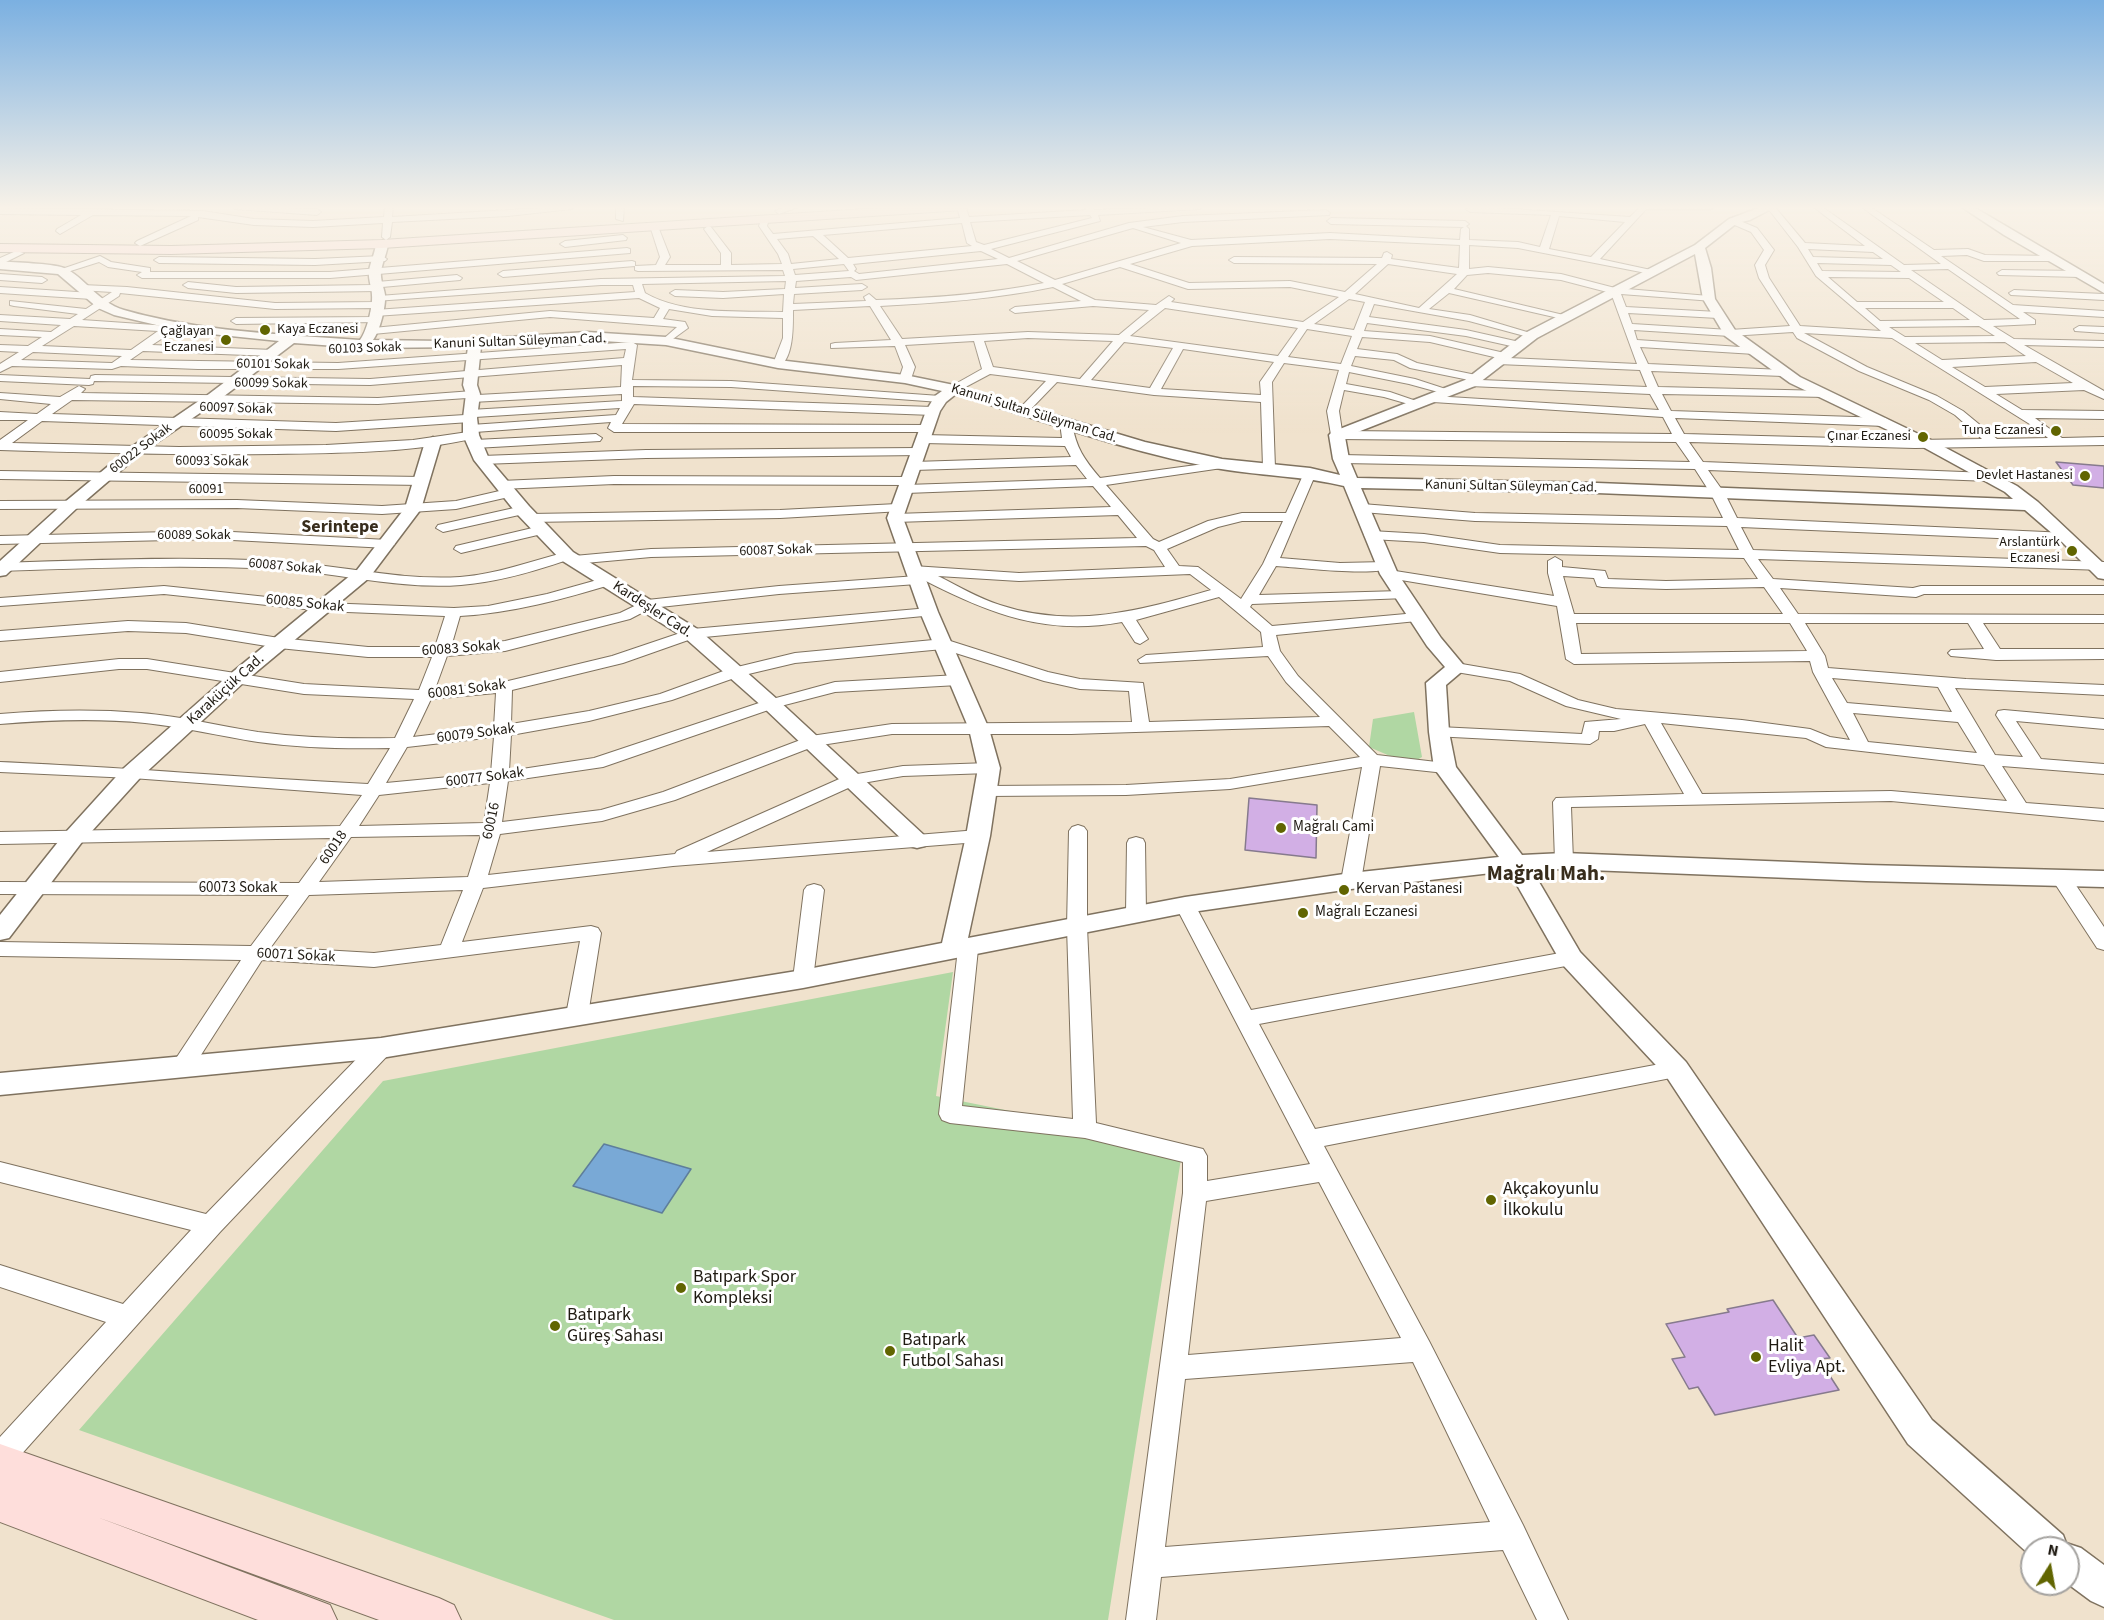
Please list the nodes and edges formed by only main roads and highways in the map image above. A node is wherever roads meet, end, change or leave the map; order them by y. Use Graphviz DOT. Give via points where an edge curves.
graph roads {
  1 [pos="0,1463"];
  2 [pos="0,1502"];
  3 [pos="315,1620"];
  4 [pos="439,1620"];
  1 -- 4 [label="main road"];
  2 -- 3 [label="main road"];
}
